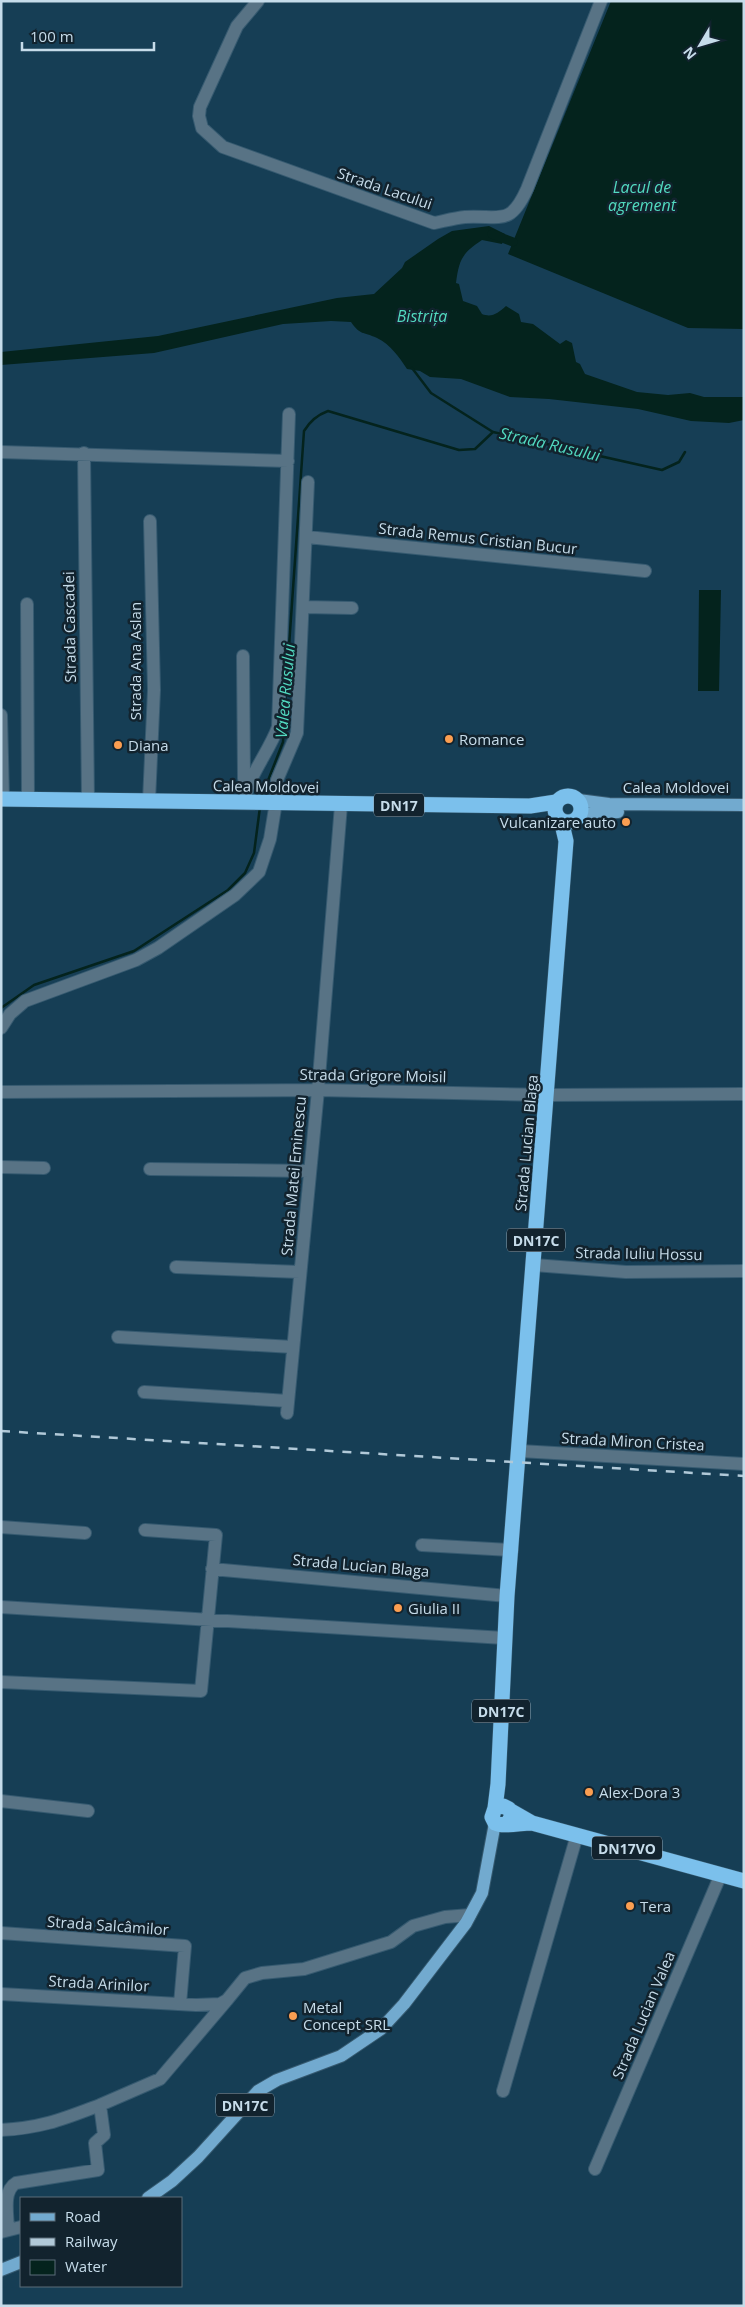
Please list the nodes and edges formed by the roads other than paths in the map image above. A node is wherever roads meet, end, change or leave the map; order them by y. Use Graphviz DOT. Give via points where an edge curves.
graph roads {
  1 [pos="258,1"];
  2 [pos="601,1"];
  3 [pos="289,414"];
  4 [pos="1,452"];
  5 [pos="84,453"];
  6 [pos="288,461"];
  7 [pos="308,482"];
  8 [pos="150,521"];
  9 [pos="307,537"];
  10 [pos="646,571"];
  11 [pos="27,604"];
  12 [pos="304,608"];
  13 [pos="352,608"];
  14 [pos="243,656"];
  15 [pos="1,715"];
  16 [pos="2,799"];
  17 [pos="28,800"];
  18 [pos="88,800"];
  19 [pos="258,800"];
  20 [pos="149,801"];
  21 [pos="341,805"];
  22 [pos="744,806"];
  23 [pos="568,812"];
  24 [pos="744,813"];
  25 [pos="1,1028"];
  26 [pos="318,1090"];
  27 [pos="1,1092"];
  28 [pos="744,1094"];
  29 [pos="548,1095"];
  30 [pos="1,1167"];
  31 [pos="44,1168"];
  32 [pos="150,1169"];
  33 [pos="310,1171"];
  34 [pos="534,1265"];
  35 [pos="176,1267"];
  36 [pos="744,1271"];
  37 [pos="300,1272"];
  38 [pos="118,1337"];
  39 [pos="293,1347"];
  40 [pos="144,1392"];
  41 [pos="520,1451"];
  42 [pos="744,1464"];
  43 [pos="1,1527"];
  44 [pos="145,1530"];
  45 [pos="84,1533"];
  46 [pos="422,1545"];
  47 [pos="512,1550"];
  48 [pos="212,1569"];
  49 [pos="507,1596"];
  50 [pos="1,1607"];
  51 [pos="209,1618"];
  52 [pos="504,1638"];
  53 [pos="1,1682"];
  54 [pos="1,1802"];
  55 [pos="88,1812"];
  56 [pos="502,1816"];
  57 [pos="577,1835"];
  58 [pos="721,1874"];
  59 [pos="744,1881"];
  60 [pos="470,1914"];
  61 [pos="1,1933"];
  62 [pos="1,1994"];
  63 [pos="227,2000"];
  64 [pos="180,2004"];
  65 [pos="503,2091"];
  66 [pos="100,2105"];
  67 [pos="1,2130"];
  68 [pos="595,2169"];
  69 [pos="149,2197"];
  70 [pos="20,2227"];
  71 [pos="5,2231"];
  72 [pos="20,2262"];
  73 [pos="1,2270"];
  1 -- 2 [label="street, Strada Lacului" via="237,26 202,100 198,116 202,128 223,147 434,222 465,217 500,218 515,211 527,189"];
  3 -- 6 [label="street"];
  4 -- 5 [label="street"];
  5 -- 6 [label="street"];
  5 -- 18 [label="street, Strada Cascadei"];
  6 -- 19 [label="street" via="278,726"];
  7 -- 9 [label="street"];
  8 -- 20 [label="street, Strada Ana Aslan" via="154,690"];
  9 -- 10 [label="street, Strada Remus Cristian Bucur"];
  9 -- 12 [label="street"];
  11 -- 17 [label="street"];
  12 -- 13 [label="street"];
  12 -- 19 [label="street" via="297,733 277,780"];
  14 -- 19 [label="street" via="244,778"];
  15 -- 16 [label="street"];
  16 -- 17 [label="highway, Calea Moldovei / DN17"];
  17 -- 18 [label="highway, Calea Moldovei / DN17"];
  18 -- 20 [label="highway, Calea Moldovei / DN17"];
  19 -- 20 [label="highway, Calea Moldovei / DN17"];
  19 -- 21 [label="highway, Calea Moldovei / DN17"];
  19 -- 25 [label="street" via="270,839 259,872 235,895 188,929 136,960 25,1001 10,1014"];
  21 -- 23 [label="highway, Calea Moldovei / DN17" via="530,806"];
  21 -- 26 [label="street, Strada Matei Eminescu"];
  22 -- 23 [label="main road, Calea Moldovei / DN17" via="609,804"];
  23 -- 24 [label="main road, Calea Moldovei / DN17"];
  23 -- 29 [label="highway, Strada Lucian Blaga / DN17C"];
  26 -- 27 [label="street, Strada Grigore Moisil"];
  26 -- 29 [label="street, Strada Grigore Moisil"];
  26 -- 33 [label="street, Strada Matei Eminescu"];
  28 -- 29 [label="street, Strada Grigore Moisil"];
  29 -- 34 [label="highway, Strada Lucian Blaga / DN17C"];
  30 -- 31 [label="street"];
  32 -- 33 [label="street"];
  33 -- 37 [label="street, Strada Matei Eminescu"];
  34 -- 36 [label="street, Strada Iuliu Hossu" via="626,1272"];
  34 -- 41 [label="highway, Strada Lucian Blaga / DN17C"];
  35 -- 37 [label="street"];
  37 -- 39 [label="street, Strada Matei Eminescu"];
  38 -- 39 [label="street"];
  39 -- 40 [label="street, Strada Matei Eminescu" via="288,1407"];
  41 -- 42 [label="street, Strada Miron Cristea"];
  41 -- 47 [label="highway, Strada Lucian Blaga / DN17C"];
  43 -- 45 [label="street"];
  44 -- 48 [label="street" via="216,1536"];
  46 -- 47 [label="street"];
  47 -- 49 [label="highway, Strada Lucian Blaga / DN17C"];
  48 -- 49 [label="street, Strada Lucian Blaga"];
  48 -- 51 [label="street"];
  49 -- 52 [label="highway, Strada Lucian Blaga / DN17C"];
  50 -- 51 [label="street"];
  51 -- 52 [label="street"];
  51 -- 53 [label="street" via="201,1691"];
  52 -- 56 [label="highway, Strada Lucian Blaga / DN17C" via="498,1784"];
  54 -- 55 [label="street"];
  56 -- 57 [label="highway, DN17VO"];
  56 -- 60 [label="main road, DN17C" via="492,1839 482,1893"];
  57 -- 58 [label="highway, DN17VO"];
  57 -- 65 [label="street"];
  58 -- 59 [label="highway, DN17VO"];
  58 -- 68 [label="street, Strada Lucian Valea"];
  60 -- 63 [label="street" via="412,1926 391,1942 304,1969 245,1978"];
  60 -- 69 [label="main road, DN17C" via="404,2004 381,2029 341,2056 277,2080 258,2091 198,2157"];
  61 -- 64 [label="street, Strada Salcâmilor" via="185,1946"];
  62 -- 64 [label="street, Strada Arinilor"];
  63 -- 64 [label="street, Strada Arinilor" via="220,2004"];
  63 -- 66 [label="street" via="160,2079"];
  66 -- 67 [label="street" via="47,2125"];
  66 -- 71 [label="street" via="104,2136 94,2143 98,2170 11,2186 7,2195"];
  70 -- 71 [label="street"];
  72 -- 73 [label="main road"];
}
